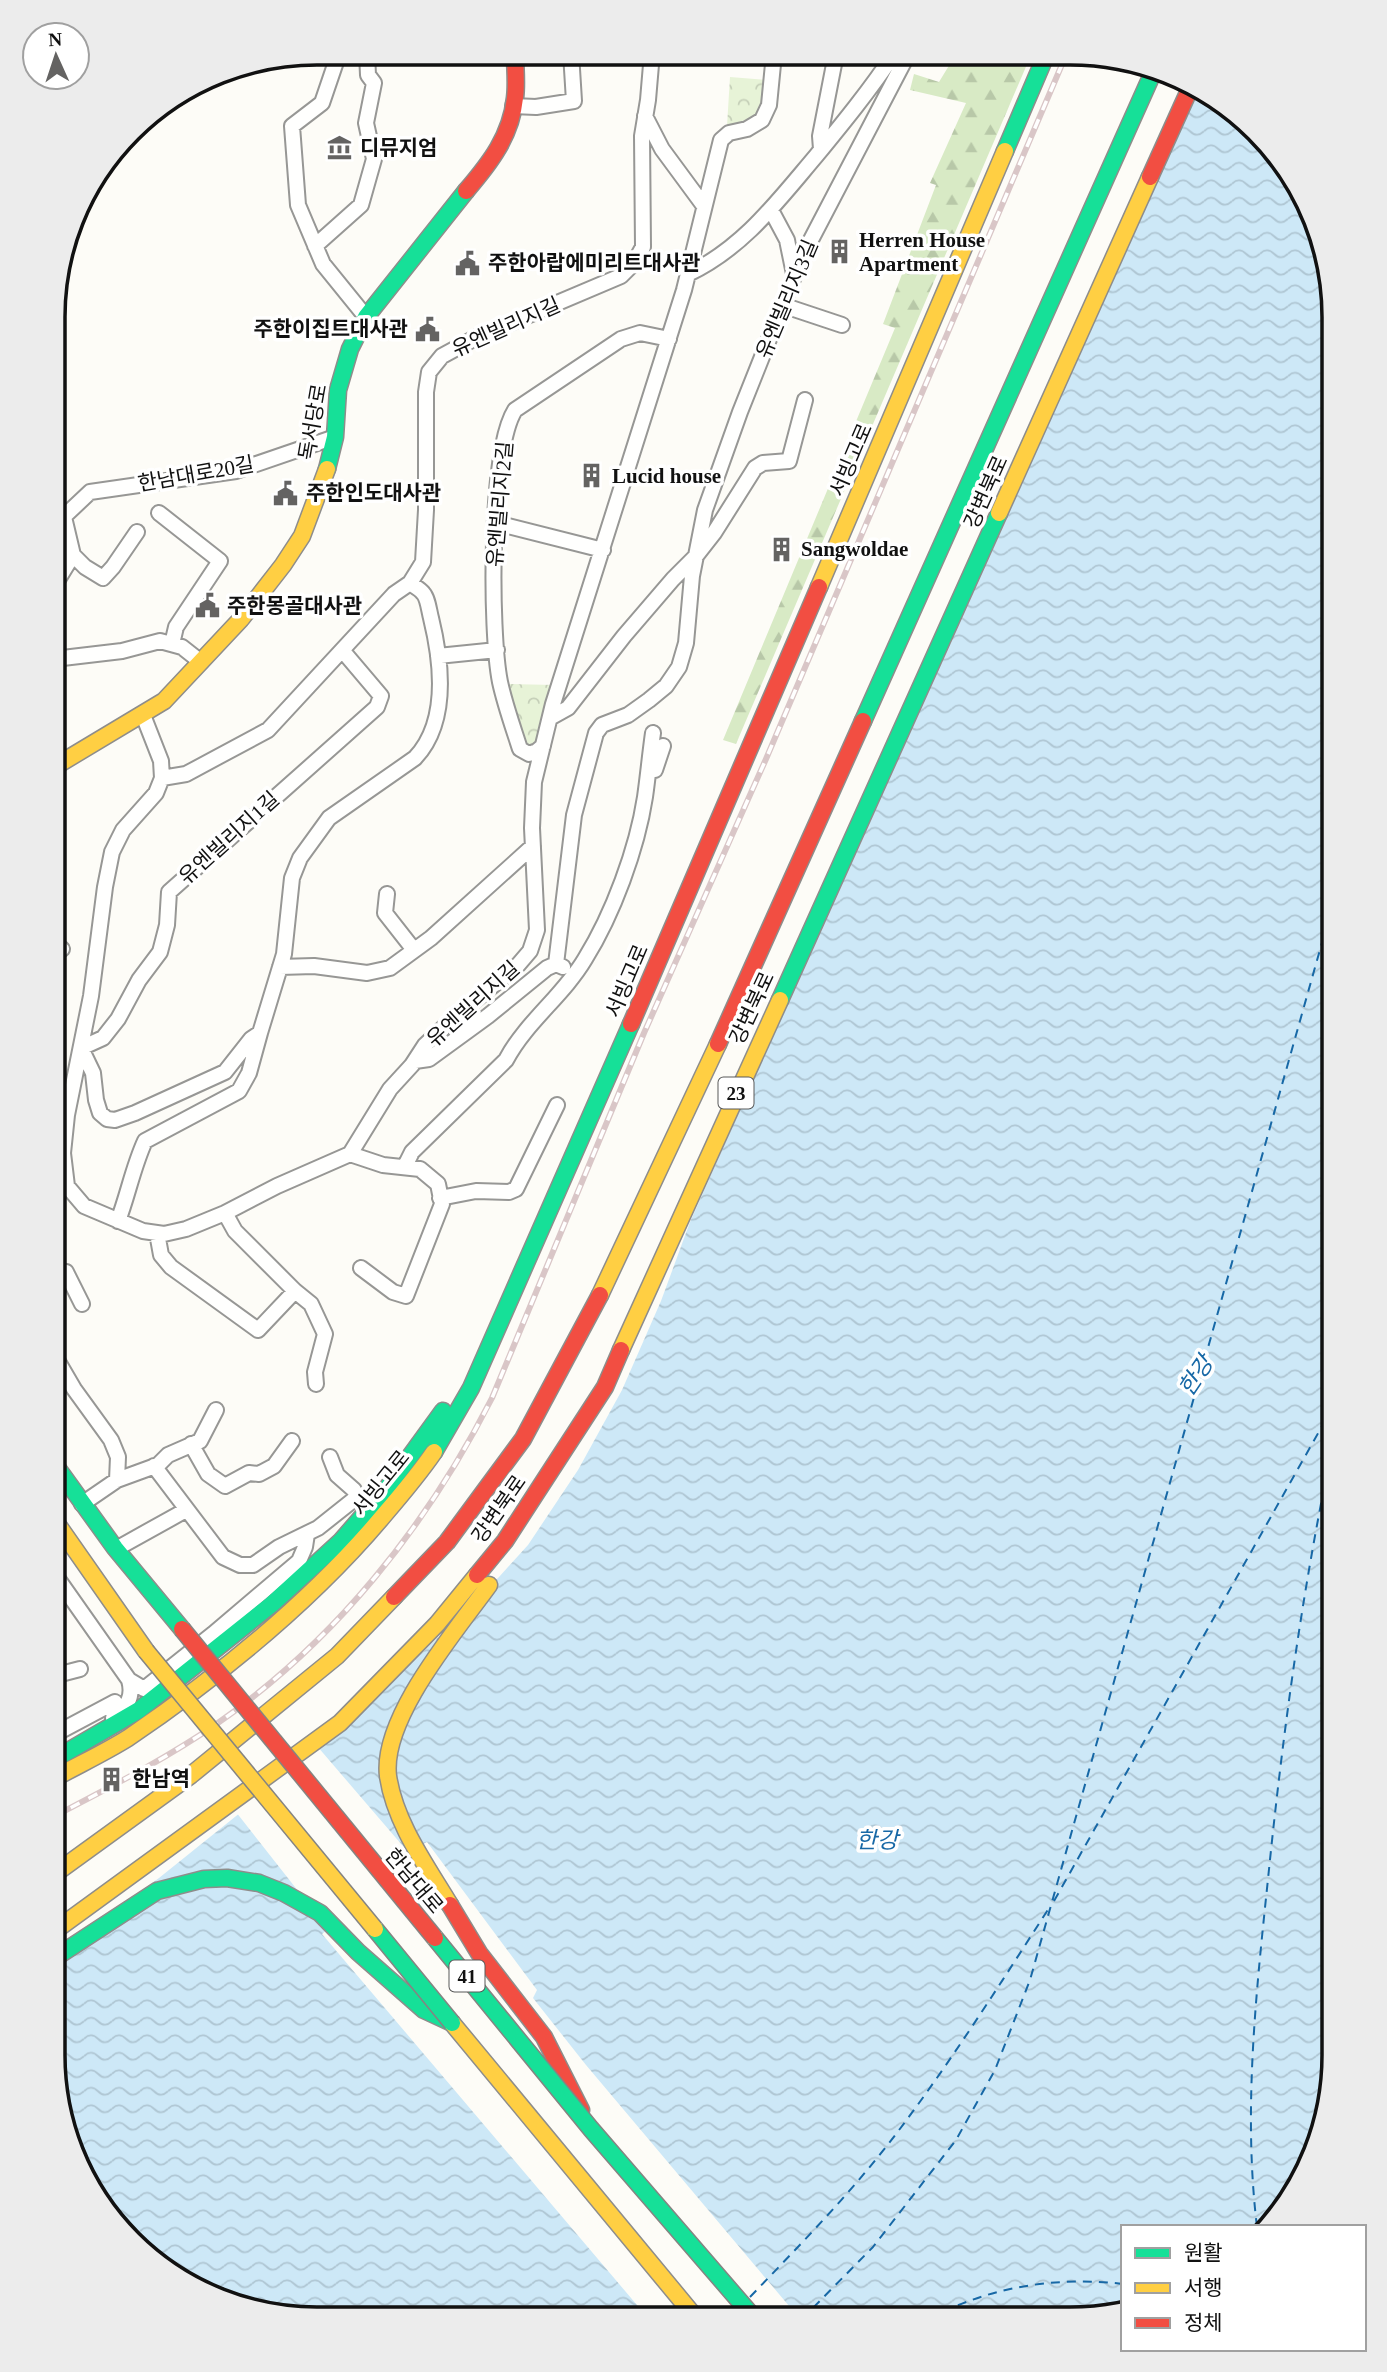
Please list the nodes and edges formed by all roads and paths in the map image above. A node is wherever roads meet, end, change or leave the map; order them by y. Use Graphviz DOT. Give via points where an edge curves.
graph roads {
  1 [pos="335,65"];
  2 [pos="368,65"];
  3 [pos="515,65"];
  4 [pos="572,65"];
  5 [pos="651,65"];
  6 [pos="773,65"];
  7 [pos="834,65"];
  8 [pos="886,65"];
  9 [pos="902,65"];
  10 [pos="1036,65"];
  11 [pos="1042,65"];
  12 [pos="1151,78"];
  13 [pos="1188,94"];
  14 [pos="513,106"];
  15 [pos="645,116"];
  16 [pos="821,149"];
  17 [pos="704,206"];
  18 [pos="771,210"];
  19 [pos="315,246"];
  20 [pos="688,274"];
  21 [pos="794,276"];
  22 [pos="782,305"];
  23 [pos="366,317"];
  24 [pos="842,325"];
  25 [pos="669,338"];
  26 [pos="805,400"];
  27 [pos="335,437"];
  28 [pos="159,513"];
  29 [pos="65,516"];
  30 [pos="496,523"];
  31 [pos="136,532"];
  32 [pos="65,536"];
  33 [pos="603,550"];
  34 [pos="73,555"];
  35 [pos="696,556"];
  36 [pos="65,568"];
  37 [pos="410,583"];
  38 [pos="172,644"];
  39 [pos="342,650"];
  40 [pos="497,650"];
  41 [pos="438,656"];
  42 [pos="65,658"];
  43 [pos="201,662"];
  44 [pos="143,715"];
  45 [pos="550,718"];
  46 [pos="653,733"];
  47 [pos="543,746"];
  48 [pos="663,746"];
  49 [pos="65,761"];
  50 [pos="162,778"];
  51 [pos="645,797"];
  52 [pos="533,846"];
  53 [pos="387,894"];
  54 [pos="414,950"];
  55 [pos="556,964"];
  56 [pos="280,967"];
  57 [pos="575,973"];
  58 [pos="260,1033"];
  59 [pos="81,1048"];
  60 [pos="415,1061"];
  61 [pos="557,1105"];
  62 [pos="65,1134"];
  63 [pos="350,1154"];
  64 [pos="405,1166"];
  65 [pos="65,1170"];
  66 [pos="440,1198"];
  67 [pos="225,1213"];
  68 [pos="118,1221"];
  69 [pos="158,1233"];
  70 [pos="361,1268"];
  71 [pos="65,1272"];
  72 [pos="295,1291"];
  73 [pos="82,1304"];
  74 [pos="65,1374"];
  75 [pos="316,1384"];
  76 [pos="605,1387"];
  77 [pos="216,1410"];
  78 [pos="292,1441"];
  79 [pos="191,1444"];
  80 [pos="330,1457"];
  81 [pos="154,1466"];
  82 [pos="65,1479"];
  83 [pos="117,1480"];
  84 [pos="82,1504"];
  85 [pos="186,1510"];
  86 [pos="307,1534"];
  87 [pos="65,1535"];
  88 [pos="116,1549"];
  89 [pos="65,1590"];
  90 [pos="80,1669"];
  91 [pos="65,1673"];
  92 [pos="129,1680"];
  93 [pos="115,1702"];
  94 [pos="65,1727"];
  95 [pos="65,1752"];
  96 [pos="65,1753"];
  97 [pos="65,1773"];
  98 [pos="65,1866"];
  99 [pos="65,1923"];
  100 [pos="65,1951"];
  101 [pos="452,2023"];
  102 [pos="591,2129"];
  103 [pos="687,2307"];
  104 [pos="745,2307"];
  1 -- 19 [label="street" via="322,103 292,126 298,205"];
  2 -- 19 [label="street" via="374,83 366,123 374,159 361,205"];
  3 -- 14 [label="main road, 독서당로"];
  4 -- 14 [label="street" via="574,101"];
  5 -- 15 [label="street, 유엔빌리지길"];
  6 -- 17 [label="street, 유엔빌리지길" via="769,105 762,120 721,140"];
  7 -- 16 [label="street"];
  8 -- 16 [label="street"];
  9 -- 21 [label="street, 유엔빌리지3길"];
  10 -- 96 [label="main road, 서빙고로" via="495,1326 433,1425 341,1541 272,1604 139,1710"];
  11 -- 97 [label="main road, 서빙고로" via="565,1177 471,1388 444,1436 421,1471 351,1554 306,1599 127,1739"];
  12 -- 98 [label="main road, 강변북로 / 23, bridge" via="715,1051 597,1302 523,1438 447,1542 337,1656 191,1775"];
  13 -- 76 [label="main road, 강변북로 / 23"];
  14 -- 23 [label="main road, 독서당로" via="493,159"];
  15 -- 17 [label="street" via="662,149"];
  15 -- 37 [label="street, 유엔빌리지길" via="643,247 634,263 621,276 465,343 442,356 429,372 423,562"];
  16 -- 18 [label="street"];
  17 -- 20 [label="street, 유엔빌리지길"];
  18 -- 20 [label="street" via="710,264"];
  18 -- 21 [label="street" via="787,240"];
  19 -- 23 [label="street" via="323,264"];
  20 -- 25 [label="street, 유엔빌리지길"];
  21 -- 22 [label="street, 유엔빌리지3길"];
  22 -- 24 [label="street"];
  22 -- 35 [label="street, 유엔빌리지3길" via="705,510"];
  23 -- 27 [label="main road, 독서당로" via="338,390"];
  25 -- 30 [label="street, 유엔빌리지2길" via="640,333 621,339 515,410 499,466"];
  25 -- 33 [label="street, 유엔빌리지길"];
  26 -- 35 [label="street" via="789,461 755,468"];
  27 -- 29 [label="street, 한남대로20길" via="236,471 90,492"];
  27 -- 43 [label="main road, 독서당로" via="302,536 241,619"];
  28 -- 38 [label="street, 한남대로20길" via="220,561 176,627"];
  30 -- 33 [label="street"];
  30 -- 40 [label="street, 유엔빌리지2길"];
  31 -- 34 [label="street" via="103,578"];
  32 -- 34 [label="street, 한남대로20길"];
  33 -- 45 [label="street, 유엔빌리지길"];
  34 -- 36 [label="street"];
  35 -- 45 [label="street" via="624,636 568,708"];
  35 -- 55 [label="street" via="679,667 649,700 628,715 601,725 596,733 574,815"];
  37 -- 39 [label="street, 유엔빌리지길"];
  37 -- 41 [label="street" via="425,594"];
  38 -- 42 [label="street" via="160,641"];
  38 -- 43 [label="street"];
  39 -- 50 [label="street, 유엔빌리지길" via="268,730 186,774"];
  39 -- 59 [label="street, 유엔빌리지1길" via="381,696 377,707 169,892 160,952 103,1038"];
  40 -- 41 [label="street"];
  40 -- 47 [label="street, 유엔빌리지2길" via="500,681 520,749 530,754"];
  41 -- 56 [label="street" via="436,716 425,747 329,818 300,858 292,878"];
  43 -- 44 [label="main road, 독서당로" via="164,701"];
  44 -- 49 [label="main road, 독서당로"];
  44 -- 50 [label="street" via="161,761"];
  45 -- 47 [label="street, 유엔빌리지길"];
  46 -- 51 [label="street"];
  47 -- 52 [label="street, 유엔빌리지길" via="534,782"];
  48 -- 51 [label="street"];
  50 -- 59 [label="street" via="112,852"];
  51 -- 57 [label="street" via="625,872"];
  52 -- 54 [label="street"];
  52 -- 60 [label="street, 유엔빌리지길" via="537,930 530,951 425,1045"];
  53 -- 54 [label="street" via="385,913"];
  54 -- 56 [label="street" via="390,968 367,973"];
  55 -- 57 [label="street"];
  55 -- 60 [label="street" via="429,1059"];
  56 -- 58 [label="street"];
  57 -- 64 [label="street" via="515,1043 506,1060 412,1152"];
  58 -- 59 [label="street" via="225,1072 115,1120 100,1113 93,1073"];
  58 -- 68 [label="street" via="239,1091 145,1141"];
  59 -- 62 [label="street"];
  60 -- 63 [label="street, 유엔빌리지길" via="390,1089"];
  61 -- 66 [label="street" via="516,1189"];
  63 -- 64 [label="street" via="383,1165"];
  63 -- 67 [label="street"];
  64 -- 66 [label="street" via="421,1170 438,1184"];
  65 -- 68 [label="street" via="67,1186 84,1206"];
  66 -- 70 [label="street" via="442,1204 406,1296"];
  67 -- 69 [label="street" via="186,1229"];
  67 -- 72 [label="street" via="234,1231"];
  68 -- 69 [label="street"];
  69 -- 72 [label="street" via="161,1255 171,1267 258,1330"];
  71 -- 73 [label="street"];
  72 -- 75 [label="street" via="311,1304 326,1334"];
  74 -- 83 [label="street" via="111,1440 118,1457"];
  76 -- 99 [label="main road, 강변북로 / 23, bridge" via="505,1541 437,1624 340,1723"];
  76 -- 102 [label="main road, bridge" via="517,1544 415,1689 393,1734 388,1774 400,1818 424,1862 479,1953 544,2038"];
  77 -- 79 [label="street" via="200,1441"];
  78 -- 79 [label="street" via="274,1466 225,1486 208,1474"];
  79 -- 81 [label="street"];
  80 -- 86 [label="street" via="337,1475 357,1497"];
  81 -- 83 [label="street"];
  81 -- 85 [label="street"];
  82 -- 84 [label="main road, 한남대로 / 41"];
  83 -- 84 [label="street"];
  84 -- 88 [label="main road, 한남대로 / 41"];
  85 -- 86 [label="street" via="223,1557 240,1565 253,1565"];
  85 -- 88 [label="street"];
  86 -- 92 [label="street" via="299,1561 213,1634 144,1689"];
  87 -- 101 [label="main road, 41, bridge" via="146,1651"];
  88 -- 102 [label="main road, 한남대로 / 41, bridge"];
  89 -- 92 [label="street"];
  90 -- 91 [label="street"];
  92 -- 95 [label="street" via="131,1695 125,1708"];
  93 -- 94 [label="street"];
  100 -- 101 [label="main road" via="158,1891 204,1879 259,1883 320,1913 424,2010"];
  101 -- 103 [label="main road, 41"];
  102 -- 104 [label="main road, 한남대로 / 41, bridge"];
}
